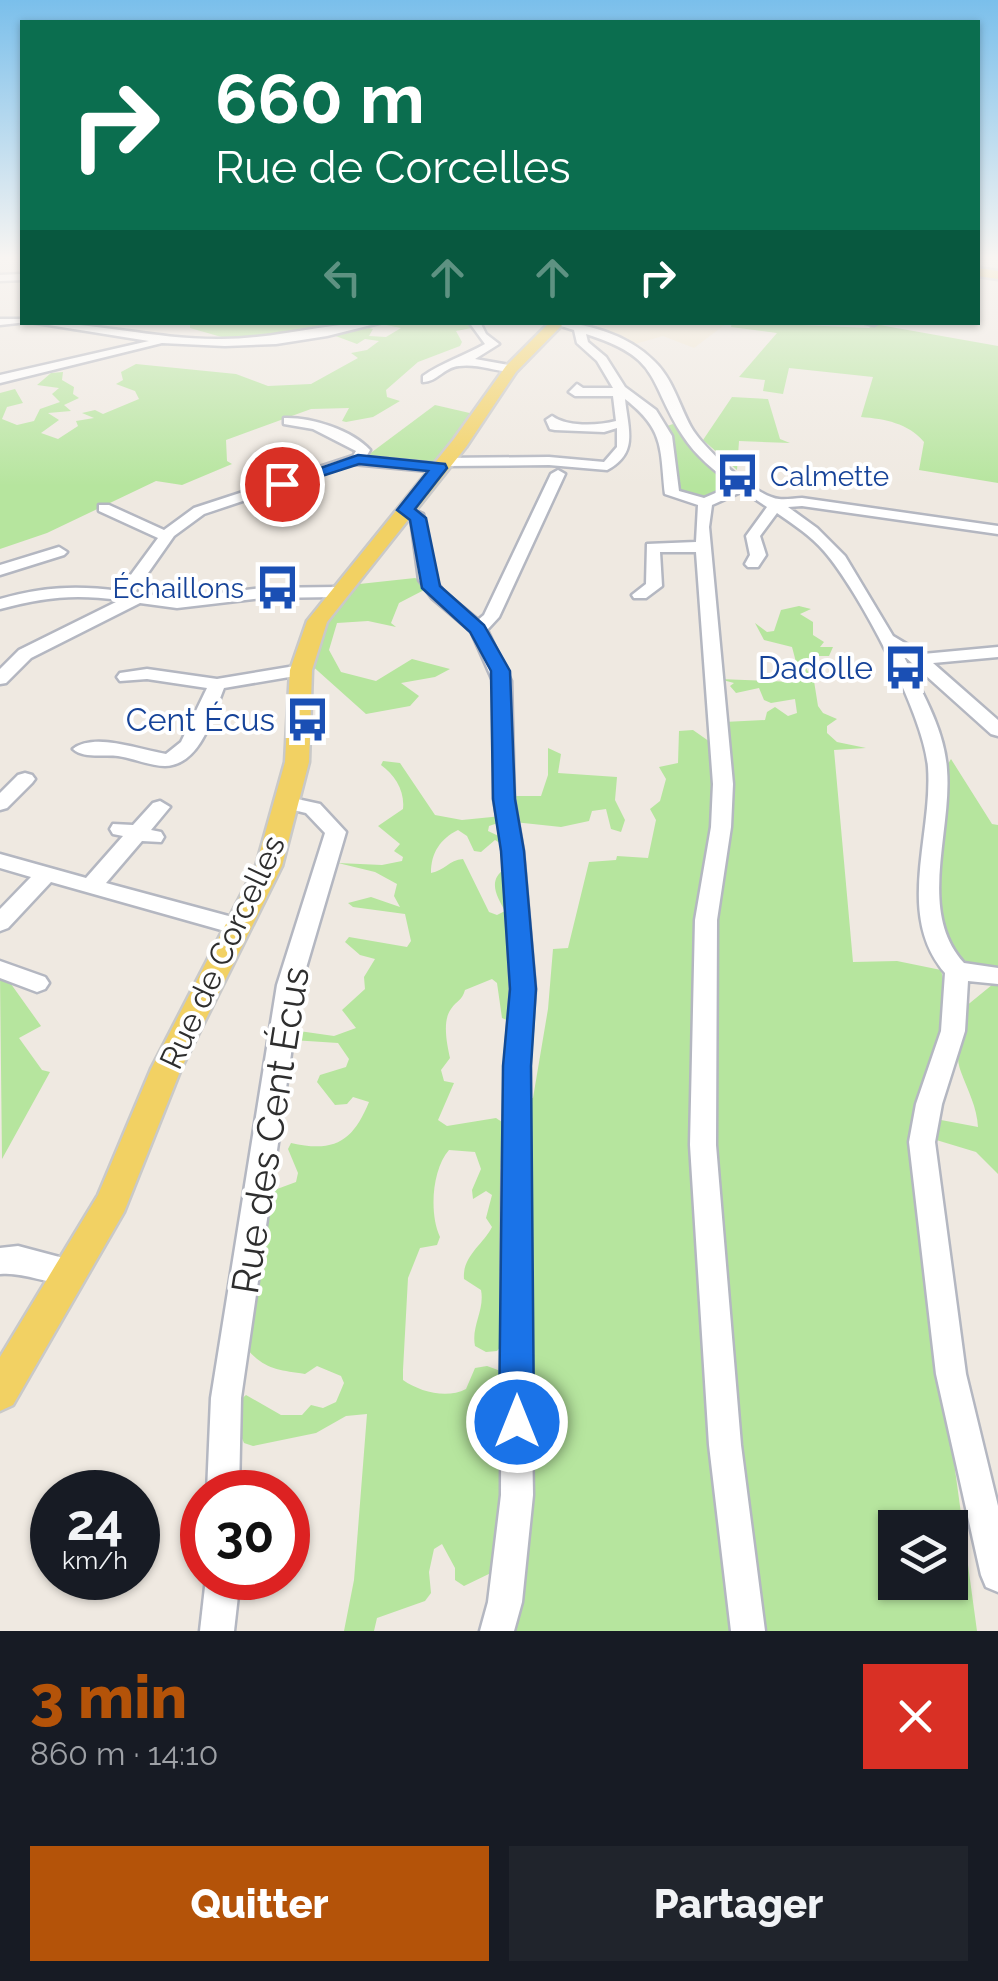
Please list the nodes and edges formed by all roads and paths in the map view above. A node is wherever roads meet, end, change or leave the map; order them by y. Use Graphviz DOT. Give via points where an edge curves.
graph roads {
  1 [pos="125,334"];
  2 [pos="301,334"];
  3 [pos="481,334"];
  4 [pos="546,334"];
  5 [pos="579,334"];
  6 [pos="599,334"];
  7 [pos="168,340"];
  8 [pos="464,361"];
  9 [pos="511,368"];
  10 [pos="0,379"];
  11 [pos="427,379"];
  12 [pos="619,391"];
  13 [pos="575,392"];
  14 [pos="552,420"];
  15 [pos="288,421"];
  16 [pos="623,423"];
  17 [pos="358,459"];
  18 [pos="442,465"];
  19 [pos="607,466"];
  20 [pos="558,474"];
  21 [pos="605,485"];
  22 [pos="742,486"];
  23 [pos="706,503"];
  24 [pos="776,504"];
  25 [pos="104,508"];
  26 [pos="405,510"];
  27 [pos="998,530"];
  28 [pos="166,536"];
  29 [pos="704,548"];
  30 [pos="60,552"];
  31 [pos="754,564"];
  32 [pos="0,570"];
  33 [pos="338,592"];
  34 [pos="640,594"];
  35 [pos="0,595"];
  36 [pos="130,597"];
  37 [pos="18,598"];
  38 [pos="0,604"];
  39 [pos="478,629"];
  40 [pos="883,636"];
  41 [pos="998,652"];
  42 [pos="918,658"];
  43 [pos="302,670"];
  44 [pos="126,676"];
  45 [pos="0,679"];
  46 [pos="218,684"];
  47 [pos="998,730"];
  48 [pos="82,749"];
  49 [pos="25,779"];
  50 [pos="288,803"];
  51 [pos="0,804"];
  52 [pos="160,807"];
  53 [pos="0,862"];
  54 [pos="46,874"];
  55 [pos="91,886"];
  56 [pos="0,923"];
  57 [pos="239,927"];
  58 [pos="0,969"];
  59 [pos="957,972"];
  60 [pos="998,976"];
  61 [pos="37,984"];
  62 [pos="0,1261"];
  63 [pos="72,1272"];
  64 [pos="0,1392"];
  65 [pos="224,1470"];
  66 [pos="998,1575"];
  67 [pos="221,1600"];
  68 [pos="217,1631"];
  69 [pos="497,1631"];
  70 [pos="748,1631"];
  1 -- 7 [label="street"];
  2 -- 7 [label="street" via="253,342"];
  3 -- 8 [label="street" via="493,344"];
  4 -- 9 [label="main road, Rue de Corcelles"];
  5 -- 12 [label="street"];
  6 -- 22 [label="street" via="651,365 684,430"];
  7 -- 10 [label="street"];
  8 -- 9 [label="street"];
  8 -- 11 [label="street" via="446,364"];
  9 -- 18 [label="main road, Rue de Corcelles"];
  12 -- 13 [label="street"];
  12 -- 16 [label="street"];
  12 -- 23 [label="street" via="651,413 665,436 672,494"];
  14 -- 16 [label="street" via="567,428"];
  15 -- 17 [label="street" via="317,426 361,447"];
  16 -- 19 [label="street" via="626,447"];
  17 -- 18 [label="street"];
  17 -- 28 [label="street" via="199,511"];
  18 -- 19 [label="street"];
  18 -- 26 [label="main road, Rue de Corcelles"];
  19 -- 21 [label="street"];
  20 -- 39 [label="street" via="491,617"];
  22 -- 23 [label="street"];
  22 -- 24 [label="street"];
  23 -- 29 [label="street"];
  24 -- 27 [label="street" via="802,502"];
  24 -- 31 [label="street" via="753,536"];
  24 -- 40 [label="street" via="840,558"];
  25 -- 28 [label="street"];
  26 -- 33 [label="main road, Rue de Corcelles"];
  26 -- 39 [label="street" via="418,518 432,588"];
  28 -- 36 [label="street"];
  29 -- 34 [label="street" via="652,548 654,586"];
  29 -- 70 [label="street" via="723,784 706,920 704,1145 725,1445"];
  30 -- 32 [label="street"];
  33 -- 36 [label="street" via="185,603"];
  33 -- 43 [label="main road, Rue de Corcelles" via="312,630"];
  35 -- 37 [label="street"];
  36 -- 37 [label="street" via="67,591"];
  36 -- 45 [label="street" via="20,657"];
  37 -- 38 [label="street"];
  39 -- 69 [label="street" via="502,681 504,799 523,989 515,1201 517,1495"];
  40 -- 42 [label="street"];
  40 -- 59 [label="street" via="934,746 931,929 937,949"];
  41 -- 42 [label="street"];
  42 -- 47 [label="street"];
  43 -- 46 [label="street"];
  43 -- 50 [label="main road, Rue de Corcelles"];
  44 -- 46 [label="street"];
  46 -- 48 [label="street" via="188,750 176,759"];
  49 -- 51 [label="street"];
  50 -- 57 [label="main road, Rue de Corcelles" via="273,856"];
  50 -- 65 [label="street, Rue des Cent Écus" via="313,808 336,832 290,985 226,1398"];
  52 -- 55 [label="street"];
  53 -- 54 [label="street"];
  54 -- 55 [label="street"];
  54 -- 56 [label="street"];
  55 -- 57 [label="street"];
  57 -- 63 [label="main road, Rue de Corcelles" via="166,1068 125,1176"];
  58 -- 61 [label="street"];
  59 -- 60 [label="street"];
  59 -- 66 [label="street" via="953,1030 922,1142 951,1374"];
  62 -- 63 [label="street"];
  63 -- 64 [label="main road, Rue de Corcelles"];
  67 -- 68 [label="street"];
}
